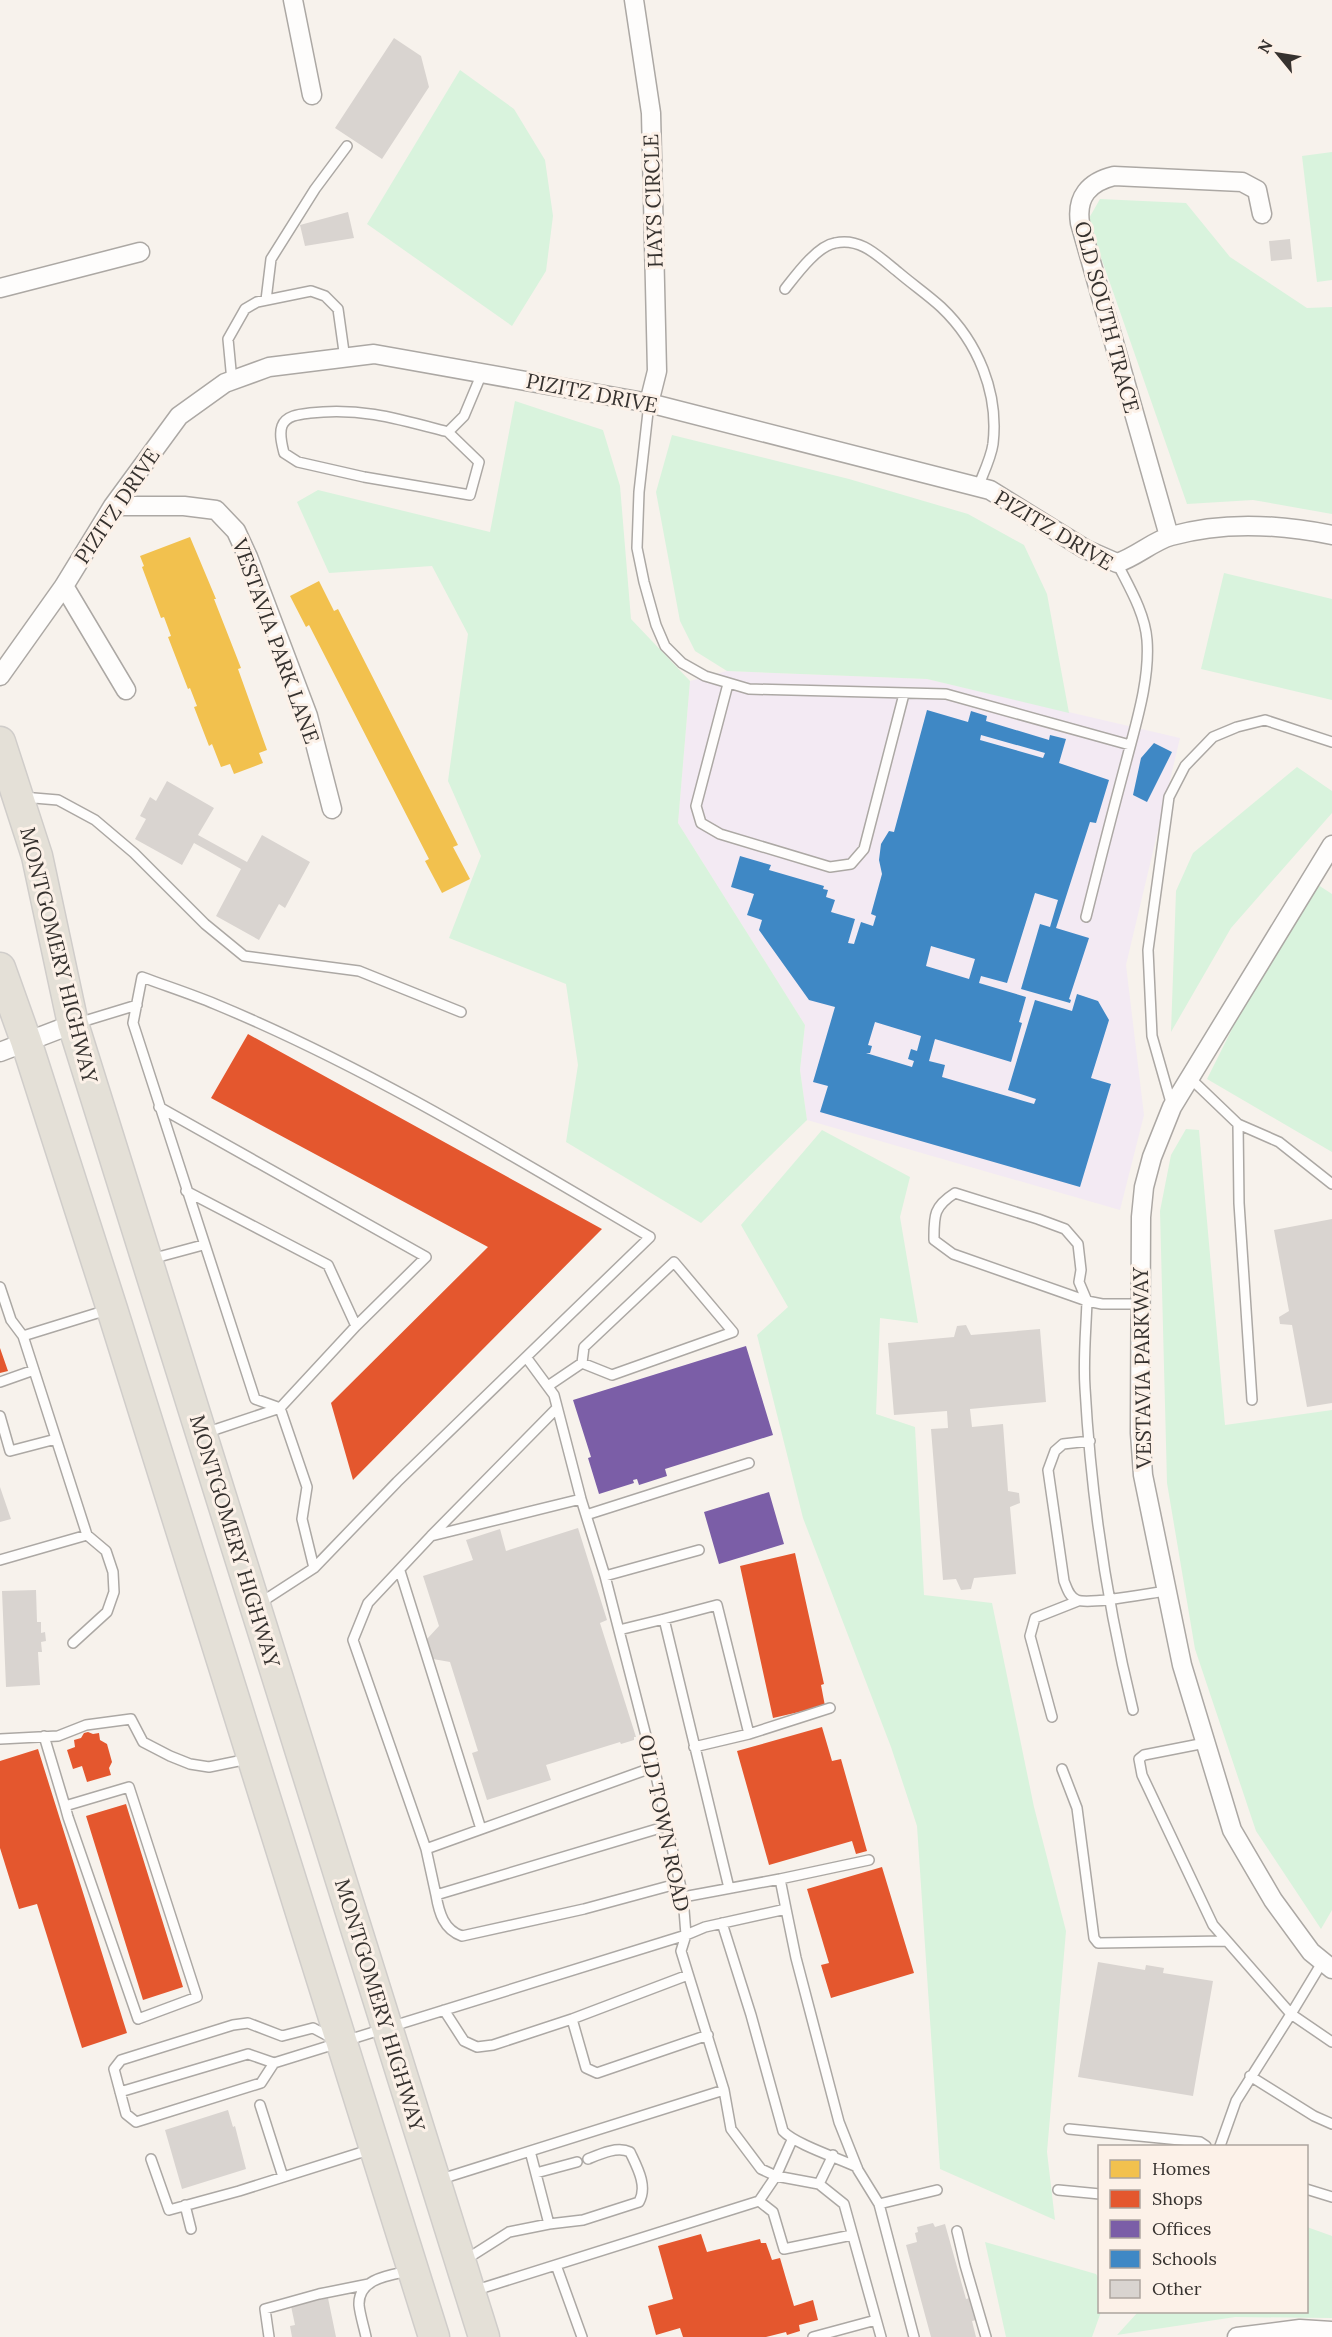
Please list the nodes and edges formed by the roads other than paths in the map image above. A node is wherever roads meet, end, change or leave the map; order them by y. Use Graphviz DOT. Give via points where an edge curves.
graph roads {
  1 [pos="293,0"];
  2 [pos="634,0"];
  3 [pos="312,95"];
  4 [pos="347,146"];
  5 [pos="1262,214"];
  6 [pos="140,252"];
  7 [pos="0,288"];
  8 [pos="784,289"];
  9 [pos="266,300"];
  10 [pos="345,358"];
  11 [pos="482,373"];
  12 [pos="232,381"];
  13 [pos="650,403"];
  14 [pos="448,432"];
  15 [pos="978,487"];
  16 [pos="113,506"];
  17 [pos="1332,535"];
  18 [pos="1169,536"];
  19 [pos="1117,563"];
  20 [pos="64,586"];
  21 [pos="0,676"];
  22 [pos="728,684"];
  23 [pos="126,690"];
  24 [pos="904,693"];
  25 [pos="0,742"];
  26 [pos="1332,742"];
  27 [pos="1130,745"];
  28 [pos="17,797"];
  29 [pos="332,809"];
  30 [pos="1332,844"];
  31 [pos="1086,917"];
  32 [pos="0,968"];
  33 [pos="136,1005"];
  34 [pos="461,1011"];
  35 [pos="73,1024"];
  36 [pos="13,1046"];
  37 [pos="1190,1078"];
  38 [pos="159,1107"];
  39 [pos="1172,1107"];
  40 [pos="1238,1124"];
  41 [pos="1332,1184"];
  42 [pos="186,1191"];
  43 [pos="203,1245"];
  44 [pos="148,1260"];
  45 [pos="0,1287"];
  46 [pos="1087,1301"];
  47 [pos="1140,1304"];
  48 [pos="112,1309"];
  49 [pos="356,1326"];
  50 [pos="23,1336"];
  51 [pos="526,1357"];
  52 [pos="582,1363"];
  53 [pos="34,1370"];
  54 [pos="0,1382"];
  55 [pos="548,1386"];
  56 [pos="1252,1400"];
  57 [pos="280,1408"];
  58 [pos="558,1408"];
  59 [pos="0,1416"];
  60 [pos="202,1434"];
  61 [pos="56,1439"];
  62 [pos="1090,1441"];
  63 [pos="749,1463"];
  64 [pos="582,1499"];
  65 [pos="586,1515"];
  66 [pos="87,1534"];
  67 [pos="431,1536"];
  68 [pos="699,1550"];
  69 [pos="0,1560"];
  70 [pos="314,1568"];
  71 [pos="400,1571"];
  72 [pos="605,1576"];
  73 [pos="1166,1591"];
  74 [pos="1109,1599"];
  75 [pos="1078,1600"];
  76 [pos="256,1606"];
  77 [pos="664,1619"];
  78 [pos="619,1630"];
  79 [pos="73,1643"];
  80 [pos="830,1708"];
  81 [pos="1132,1710"];
  82 [pos="1052,1717"];
  83 [pos="749,1734"];
  84 [pos="44,1736"];
  85 [pos="0,1738"];
  86 [pos="1205,1743"];
  87 [pos="694,1747"];
  88 [pos="253,1758"];
  89 [pos="654,1767"];
  90 [pos="1062,1769"];
  91 [pos="65,1806"];
  92 [pos="667,1826"];
  93 [pos="482,1829"];
  94 [pos="426,1849"];
  95 [pos="869,1860"];
  96 [pos="780,1879"];
  97 [pos="680,1883"];
  98 [pos="729,1888"];
  99 [pos="436,1895"];
  100 [pos="683,1897"];
  101 [pos="786,1908"];
  102 [pos="722,1923"];
  103 [pos="686,1935"];
  104 [pos="1226,1941"];
  105 [pos="1327,1965"];
  106 [pos="688,1975"];
  107 [pos="444,2010"];
  108 [pos="1291,2014"];
  109 [pos="572,2019"];
  110 [pos="387,2029"];
  111 [pos="708,2035"];
  112 [pos="1332,2042"];
  113 [pos="342,2043"];
  114 [pos="274,2063"];
  115 [pos="1250,2076"];
  116 [pos="724,2090"];
  117 [pos="120,2092"];
  118 [pos="260,2106"];
  119 [pos="1332,2124"];
  120 [pos="1069,2129"];
  121 [pos="792,2140"];
  122 [pos="1204,2145"];
  123 [pos="1220,2145"];
  124 [pos="375,2149"];
  125 [pos="530,2151"];
  126 [pos="832,2155"];
  127 [pos="151,2159"];
  128 [pos="588,2159"];
  129 [pos="577,2162"];
  130 [pos="856,2167"];
  131 [pos="536,2173"];
  132 [pos="776,2176"];
  133 [pos="284,2177"];
  134 [pos="436,2181"];
  135 [pos="819,2184"];
  136 [pos="937,2190"];
  137 [pos="1058,2190"];
  138 [pos="1308,2190"];
  139 [pos="1098,2194"];
  140 [pos="1332,2197"];
  141 [pos="759,2201"];
  142 [pos="879,2204"];
  143 [pos="185,2205"];
  144 [pos="549,2224"];
  145 [pos="190,2229"];
  146 [pos="957,2231"];
  147 [pos="852,2235"];
  148 [pos="461,2262"];
  149 [pos="555,2265"];
  150 [pos="413,2270"];
  151 [pos="369,2284"];
  152 [pos="470,2292"];
  153 [pos="876,2320"];
  154 [pos="1332,2331"];
  155 [pos="269,2337"];
  156 [pos="366,2337"];
  157 [pos="434,2337"];
  158 [pos="484,2337"];
  159 [pos="582,2337"];
  160 [pos="813,2337"];
  161 [pos="881,2337"];
  162 [pos="914,2337"];
  163 [pos="986,2337"];
  164 [pos="1237,2337"];
  1 -- 3 [label="street"];
  2 -- 13 [label="street, HAYS CIRCLE" via="651,113 657,371"];
  4 -- 9 [label="lane" via="271,259"];
  5 -- 18 [label="street, OLD SOUTH TRACE" via="1257,190 1242,182 1114,176 1090,187 1080,202 1080,223"];
  6 -- 7 [label="street"];
  8 -- 15 [label="lane" via="820,250 833,243 852,242 868,248 942,308 968,339 989,390 993,446"];
  9 -- 10 [label="lane" via="311,291 325,296 338,309"];
  9 -- 12 [label="lane" via="245,309 228,339"];
  10 -- 11 [label="street, PIZITZ DRIVE" via="374,354"];
  10 -- 12 [label="street, PIZITZ DRIVE" via="269,367"];
  11 -- 13 [label="street, PIZITZ DRIVE"];
  11 -- 14 [label="lane" via="464,416"];
  12 -- 16 [label="street, PIZITZ DRIVE" via="179,416"];
  13 -- 15 [label="street, PIZITZ DRIVE"];
  13 -- 22 [label="lane" via="639,492 638,548 644,582 665,646 682,663"];
  14 -- 14 [label="lane" via="387,415 338,410 289,418 282,425 280,436 284,453 298,462 470,495 479,462"];
  15 -- 19 [label="street, PIZITZ DRIVE" via="990,490 1085,549"];
  16 -- 20 [label="street, PIZITZ DRIVE"];
  16 -- 29 [label="street, VESTAVIA PARK LANE" via="216,510 236,531 308,716"];
  17 -- 18 [label="street" via="1261,525 1227,525"];
  18 -- 19 [label="street"];
  19 -- 27 [label="lane, PIZITZ DRIVE" via="1142,615 1147,639 1147,661"];
  20 -- 21 [label="street, PIZITZ DRIVE"];
  20 -- 23 [label="street"];
  22 -- 24 [label="lane" via="749,689"];
  22 -- 24 [label="lane" via="696,806 701,823 720,834 830,867 851,864 864,849"];
  24 -- 27 [label="lane" via="946,694"];
  25 -- 28 [label="main road, MONTGOMERY HIGHWAY"];
  26 -- 39 [label="lane" via="1265,720 1237,727 1213,737 1185,766 1170,797 1148,950 1152,1036"];
  27 -- 31 [label="lane, PIZITZ DRIVE"];
  28 -- 34 [label="lane" via="58,800 95,820 244,956 359,971"];
  28 -- 35 [label="main road, MONTGOMERY HIGHWAY" via="37,856"];
  30 -- 37 [label="street, VESTAVIA PARKWAY"];
  32 -- 36 [label="main road"];
  33 -- 35 [label="lane"];
  33 -- 38 [label="lane" via="133,1023"];
  33 -- 51 [label="lane" via="142,977 214,1003 334,1059 650,1237"];
  35 -- 36 [label="street"];
  35 -- 44 [label="main road, MONTGOMERY HIGHWAY"];
  36 -- 48 [label="main road"];
  37 -- 39 [label="street, VESTAVIA PARKWAY"];
  37 -- 40 [label="lane"];
  38 -- 42 [label="lane"];
  38 -- 49 [label="lane" via="426,1257"];
  39 -- 47 [label="street, VESTAVIA PARKWAY" via="1144,1187"];
  40 -- 41 [label="lane" via="1279,1142"];
  40 -- 56 [label="lane" via="1239,1203"];
  42 -- 43 [label="lane"];
  42 -- 49 [label="lane" via="327,1265"];
  43 -- 44 [label="lane"];
  43 -- 57 [label="lane" via="255,1399"];
  44 -- 60 [label="main road, MONTGOMERY HIGHWAY"];
  45 -- 50 [label="lane" via="11,1320"];
  46 -- 46 [label="lane" via="1079,1282 1082,1270 1078,1244 1065,1230 955,1193 940,1203 934,1220 934,1240 953,1254"];
  46 -- 47 [label="lane"];
  46 -- 62 [label="lane" via="1085,1386"];
  47 -- 73 [label="street, VESTAVIA PARKWAY" via="1143,1475"];
  48 -- 50 [label="lane"];
  48 -- 88 [label="main road"];
  49 -- 57 [label="lane"];
  50 -- 53 [label="lane"];
  51 -- 55 [label="lane, OLD TOWN ROAD"];
  51 -- 70 [label="lane"];
  52 -- 52 [label="lane" via="612,1375 733,1332 674,1262 584,1347"];
  52 -- 55 [label="lane"];
  53 -- 54 [label="lane"];
  53 -- 61 [label="lane"];
  55 -- 58 [label="lane, OLD TOWN ROAD"];
  57 -- 60 [label="lane"];
  57 -- 70 [label="lane" via="307,1487 302,1519"];
  58 -- 64 [label="lane, OLD TOWN ROAD"];
  58 -- 67 [label="lane"];
  59 -- 61 [label="lane" via="10,1450"];
  60 -- 76 [label="main road, MONTGOMERY HIGHWAY"];
  61 -- 66 [label="lane"];
  62 -- 74 [label="lane"];
  62 -- 75 [label="lane" via="1063,1444 1055,1450 1048,1470 1064,1581 1071,1596"];
  63 -- 65 [label="lane"];
  64 -- 65 [label="lane, OLD TOWN ROAD"];
  64 -- 67 [label="lane"];
  65 -- 72 [label="lane, OLD TOWN ROAD"];
  66 -- 69 [label="lane"];
  66 -- 79 [label="lane" via="106,1551 114,1592 107,1612"];
  67 -- 71 [label="lane"];
  68 -- 72 [label="lane"];
  70 -- 76 [label="lane"];
  71 -- 93 [label="lane"];
  71 -- 94 [label="lane" via="368,1603 353,1640"];
  72 -- 78 [label="lane, OLD TOWN ROAD"];
  73 -- 74 [label="lane"];
  73 -- 86 [label="street, VESTAVIA PARKWAY"];
  74 -- 75 [label="lane"];
  74 -- 81 [label="lane"];
  75 -- 82 [label="lane" via="1035,1618 1030,1636"];
  76 -- 110 [label="main road, MONTGOMERY HIGHWAY"];
  77 -- 78 [label="lane"];
  77 -- 83 [label="lane" via="717,1605"];
  77 -- 87 [label="lane"];
  78 -- 89 [label="lane, OLD TOWN ROAD"];
  80 -- 83 [label="lane"];
  83 -- 87 [label="lane"];
  84 -- 85 [label="lane"];
  84 -- 88 [label="lane" via="131,1719 143,1742 190,1764 209,1767"];
  84 -- 91 [label="lane"];
  86 -- 104 [label="lane" via="1139,1759 1142,1774 1213,1926"];
  86 -- 105 [label="street, VESTAVIA PARKWAY" via="1232,1830 1273,1900 1311,1952"];
  87 -- 98 [label="lane"];
  88 -- 113 [label="main road"];
  89 -- 92 [label="lane, OLD TOWN ROAD"];
  89 -- 93 [label="lane"];
  90 -- 104 [label="lane" via="1077,1808 1094,1938 1098,1943"];
  91 -- 91 [label="lane" via="138,2019 197,1997 129,1787"];
  92 -- 97 [label="lane, OLD TOWN ROAD"];
  92 -- 99 [label="lane"];
  93 -- 94 [label="lane"];
  94 -- 99 [label="lane"];
  95 -- 96 [label="lane"];
  96 -- 98 [label="lane"];
  96 -- 101 [label="lane"];
  97 -- 99 [label="lane" via="462,1936 445,1924"];
  97 -- 100 [label="lane, OLD TOWN ROAD"];
  98 -- 100 [label="lane"];
  100 -- 103 [label="lane, OLD TOWN ROAD"];
  101 -- 102 [label="lane"];
  101 -- 130 [label="lane" via="839,2122"];
  102 -- 103 [label="lane"];
  102 -- 121 [label="lane" via="783,2131"];
  103 -- 106 [label="lane, OLD TOWN ROAD" via="681,1951"];
  103 -- 107 [label="lane"];
  104 -- 108 [label="lane"];
  105 -- 108 [label="lane"];
  106 -- 109 [label="lane"];
  106 -- 111 [label="lane, OLD TOWN ROAD"];
  107 -- 109 [label="lane" via="464,2041 477,2047"];
  107 -- 110 [label="lane"];
  108 -- 112 [label="lane"];
  108 -- 115 [label="lane"];
  109 -- 111 [label="lane" via="586,2067 597,2073"];
  110 -- 113 [label="lane"];
  110 -- 134 [label="main road, MONTGOMERY HIGHWAY"];
  111 -- 116 [label="lane, OLD TOWN ROAD"];
  113 -- 114 [label="lane"];
  113 -- 117 [label="lane" via="313,2028 282,2036 248,2023 232,2025 121,2060 114,2069"];
  113 -- 124 [label="main road"];
  114 -- 117 [label="lane" via="248,2054"];
  114 -- 117 [label="lane" via="261,2083 136,2122 126,2114"];
  115 -- 119 [label="lane"];
  115 -- 123 [label="lane"];
  116 -- 125 [label="lane"];
  116 -- 132 [label="lane, OLD TOWN ROAD" via="732,2129 761,2169"];
  118 -- 133 [label="lane"];
  120 -- 122 [label="lane"];
  121 -- 126 [label="lane"];
  121 -- 132 [label="lane"];
  124 -- 133 [label="lane"];
  124 -- 150 [label="main road"];
  125 -- 131 [label="lane"];
  125 -- 134 [label="lane"];
  126 -- 130 [label="lane"];
  126 -- 135 [label="lane"];
  127 -- 143 [label="lane" via="169,2210"];
  128 -- 144 [label="lane" via="624,2149 630,2152 642,2182 639,2202 583,2220"];
  129 -- 131 [label="lane"];
  130 -- 142 [label="lane"];
  131 -- 144 [label="lane"];
  132 -- 135 [label="lane, OLD TOWN ROAD"];
  132 -- 141 [label="lane"];
  133 -- 143 [label="lane"];
  134 -- 148 [label="main road, MONTGOMERY HIGHWAY"];
  135 -- 147 [label="lane, OLD TOWN ROAD" via="843,2204"];
  136 -- 142 [label="lane"];
  137 -- 139 [label="lane"];
  138 -- 140 [label="lane"];
  141 -- 147 [label="lane" via="773,2212 784,2249"];
  141 -- 149 [label="lane"];
  142 -- 162 [label="lane"];
  143 -- 145 [label="lane"];
  144 -- 148 [label="lane" via="509,2232"];
  146 -- 163 [label="lane"];
  147 -- 153 [label="lane, OLD TOWN ROAD"];
  148 -- 152 [label="main road, MONTGOMERY HIGHWAY"];
  149 -- 152 [label="lane"];
  149 -- 159 [label="lane"];
  150 -- 151 [label="lane"];
  150 -- 157 [label="main road"];
  151 -- 155 [label="lane" via="265,2308"];
  151 -- 156 [label="lane" via="359,2303"];
  152 -- 158 [label="main road, MONTGOMERY HIGHWAY"];
  153 -- 160 [label="lane"];
  153 -- 161 [label="lane, OLD TOWN ROAD"];
  154 -- 164 [label="street" via="1300,2329"];
}
